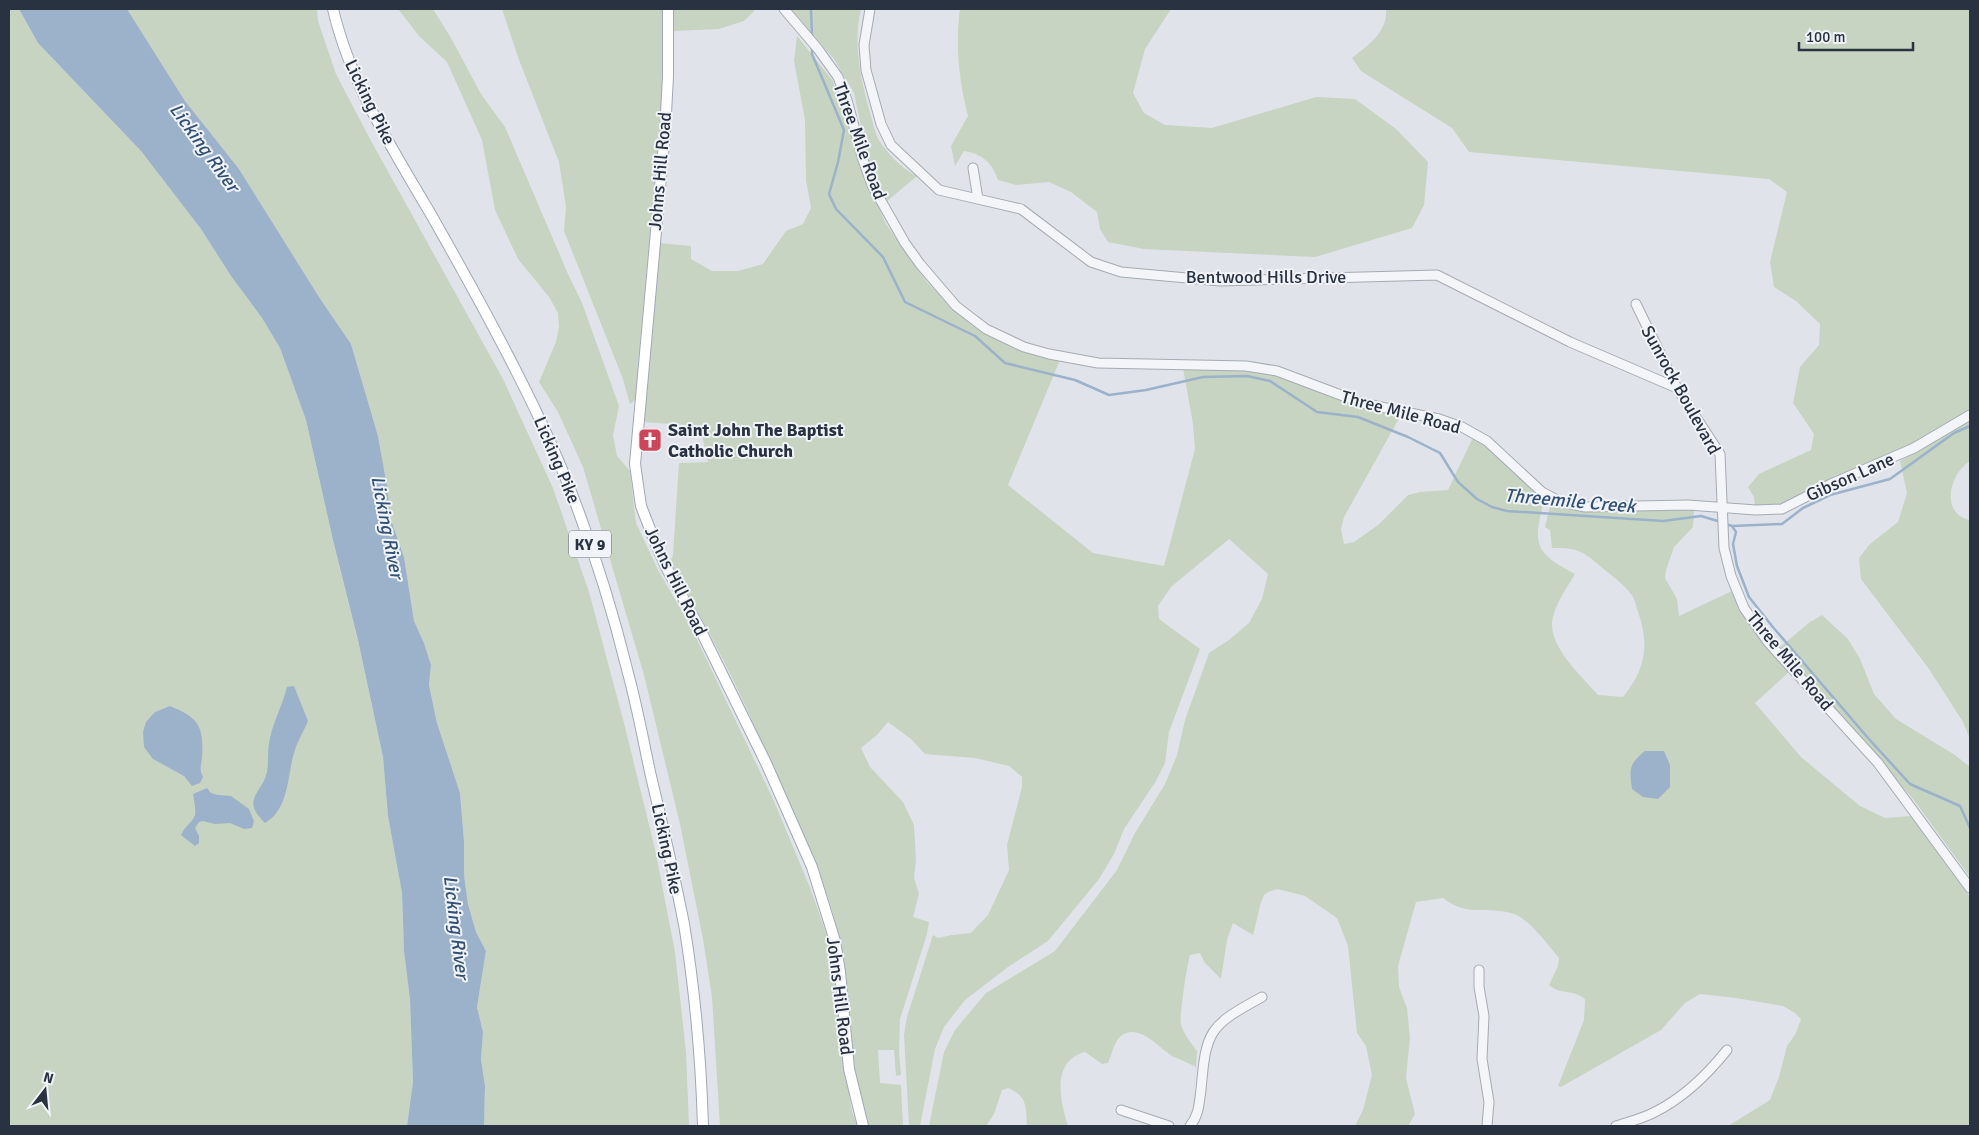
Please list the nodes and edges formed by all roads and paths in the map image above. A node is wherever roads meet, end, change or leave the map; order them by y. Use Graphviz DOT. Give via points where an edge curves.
graph roads {
  1 [pos="333,9"];
  2 [pos="668,9"];
  3 [pos="784,9"];
  4 [pos="870,9"];
  5 [pos="973,168"];
  6 [pos="978,199"];
  7 [pos="1636,304"];
  8 [pos="1676,388"];
  9 [pos="1970,415"];
  10 [pos="1722,512"];
  11 [pos="1970,888"];
  12 [pos="1478,970"];
  13 [pos="1262,997"];
  14 [pos="1727,1050"];
  15 [pos="1121,1110"];
  16 [pos="703,1126"];
  17 [pos="863,1126"];
  18 [pos="1170,1126"];
  19 [pos="1190,1126"];
  20 [pos="1487,1126"];
  21 [pos="1616,1126"];
  1 -- 16 [label="main road, Licking Pike / KY 9" via="346,55 361,91 506,352 542,424 582,522 629,674 683,923 700,1057"];
  2 -- 17 [label="main road, Johns Hill Road" via="664,132 635,464 640,499 666,567 766,763 812,867 832,928 849,1069"];
  3 -- 10 [label="street, Three Mile Road" via="838,77 872,185 892,223 920,264 956,306 986,329 1024,347 1074,360 1264,369 1362,403 1445,421 1487,441 1542,492 1570,504 1611,508 1688,505"];
  4 -- 6 [label="street, Bentwood Hills Drive" via="864,38 866,70 889,141 939,190"];
  5 -- 6 [label="street"];
  6 -- 8 [label="street, Bentwood Hills Drive" via="1021,208 1091,262 1121,272 1220,281 1438,275 1570,342"];
  7 -- 8 [label="street, Sunrock Boulevard"];
  8 -- 10 [label="street, Sunrock Boulevard" via="1720,454"];
  9 -- 10 [label="street, Gibson Lane" via="1914,448 1782,509"];
  10 -- 11 [label="street, Three Mile Road" via="1724,548 1731,576 1750,617 1768,642 1878,763"];
  12 -- 20 [label="street" via="1484,1016 1482,1059 1488,1102"];
  13 -- 19 [label="street" via="1224,1020 1209,1038 1204,1054 1198,1111"];
  14 -- 21 [label="street" via="1705,1075 1665,1107"];
  15 -- 18 [label="street"];
}
